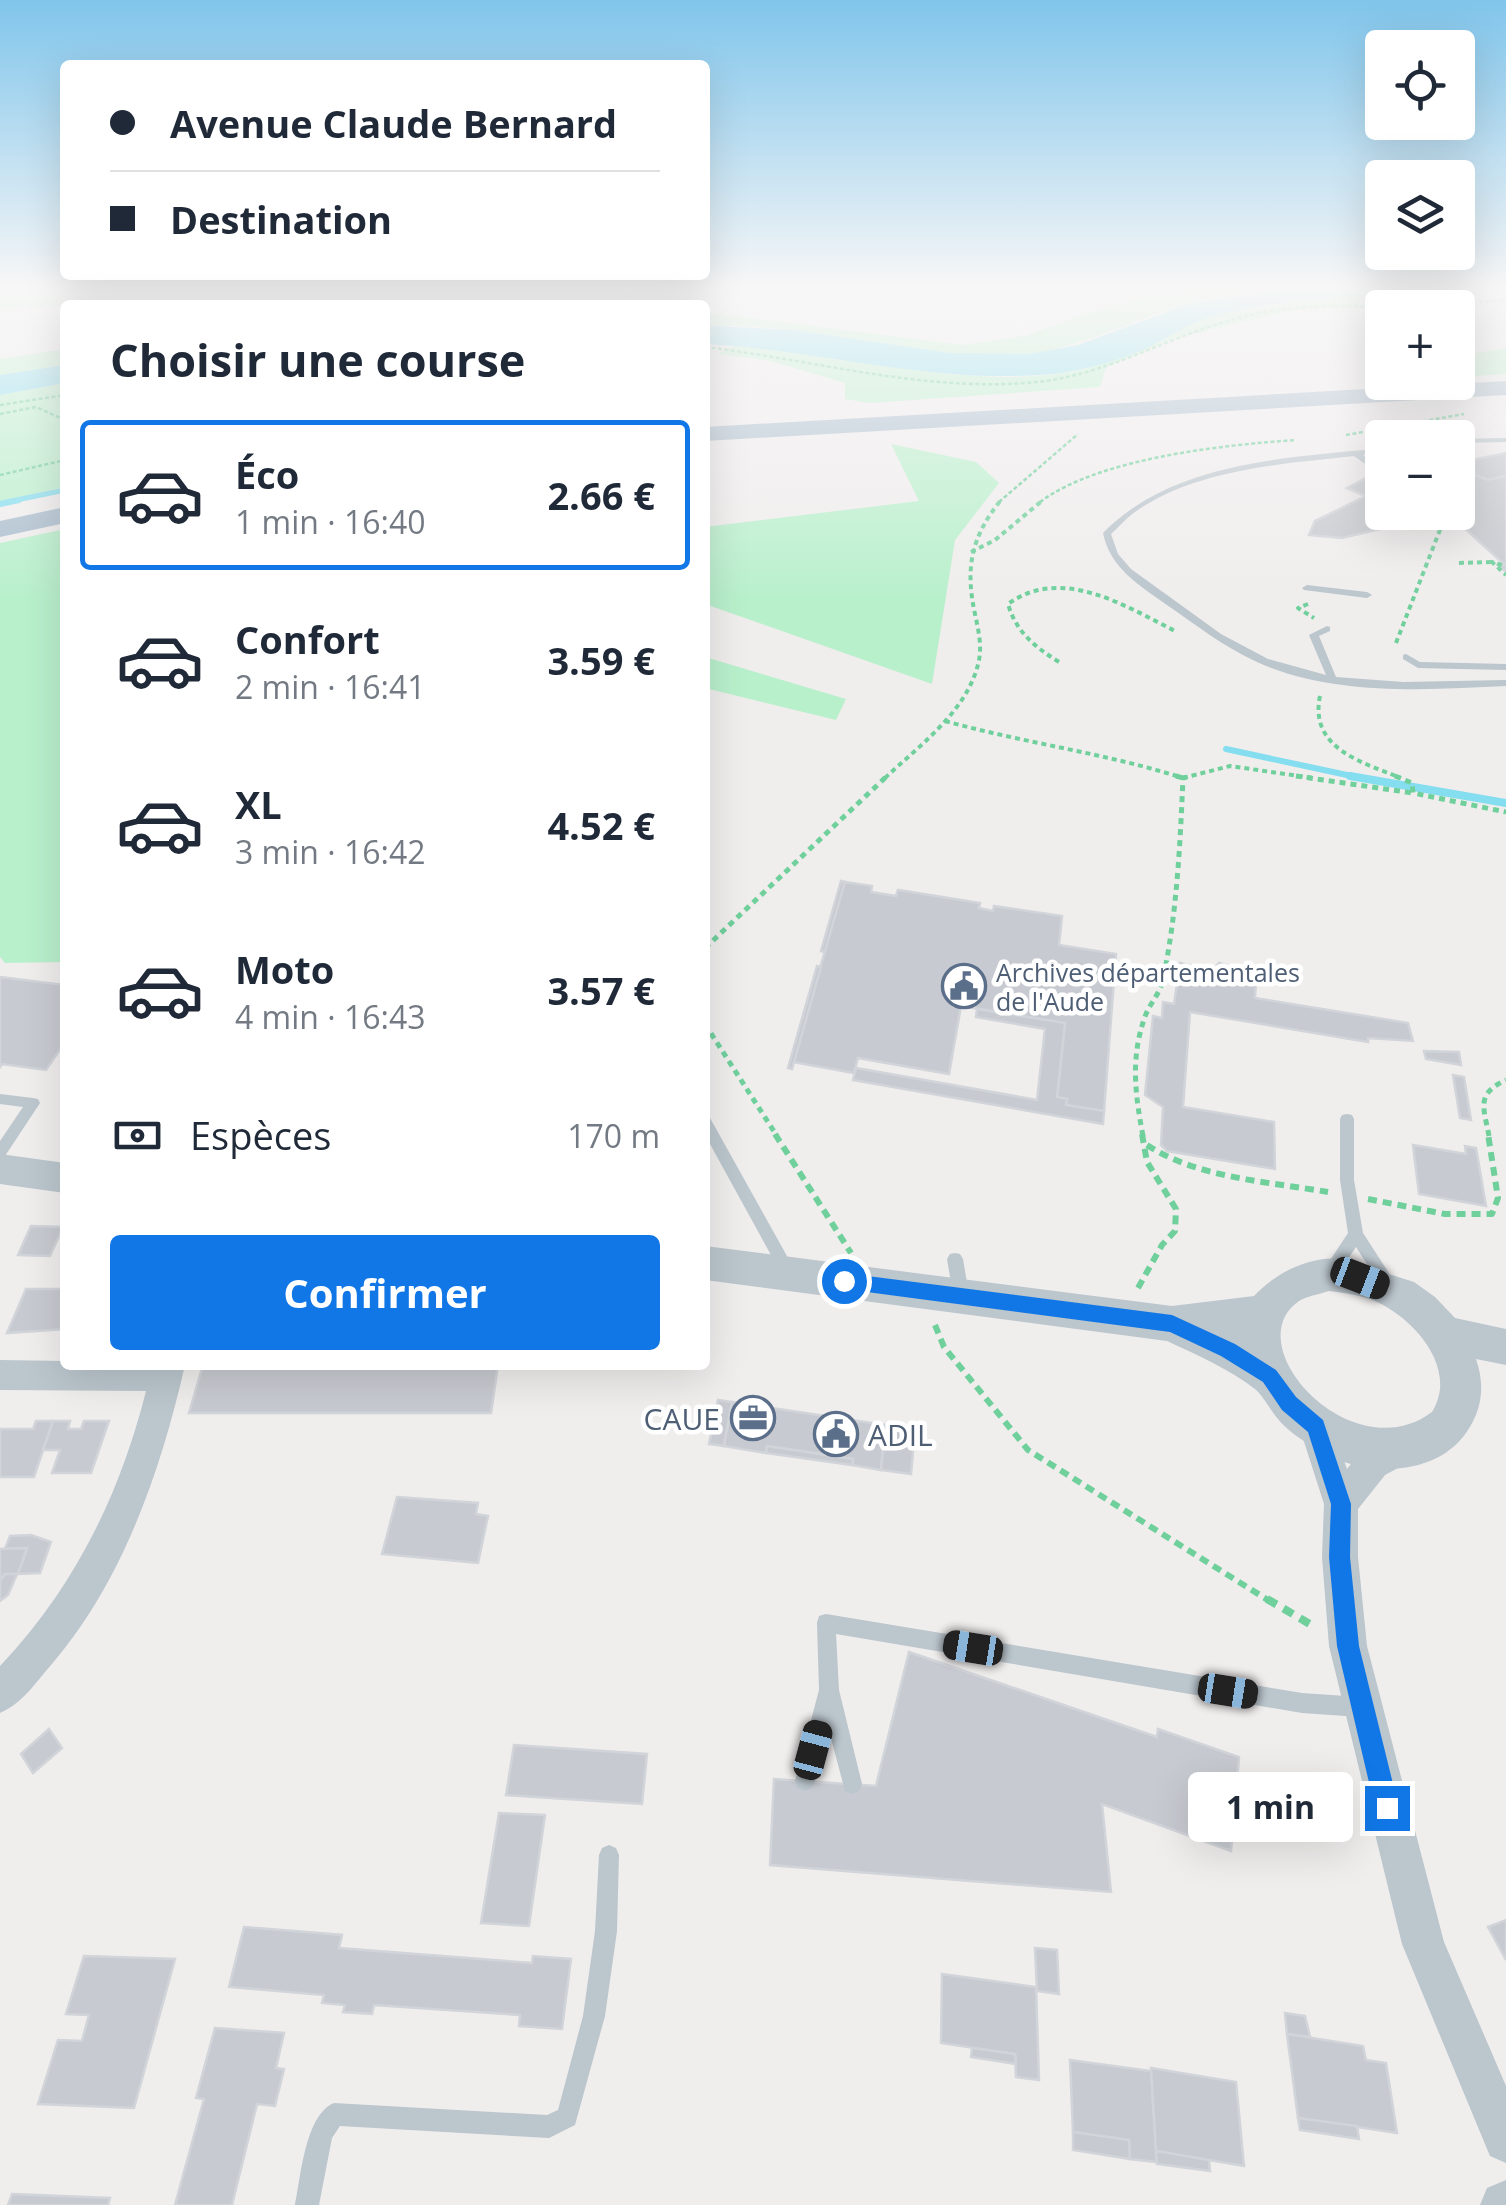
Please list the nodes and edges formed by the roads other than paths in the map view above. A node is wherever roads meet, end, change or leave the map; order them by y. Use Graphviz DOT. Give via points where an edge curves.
graph roads {
  1 [pos="1438,392"];
  2 [pos="710,434"];
  3 [pos="1506,440"];
  4 [pos="1475,441"];
  5 [pos="1365,452"];
  6 [pos="1356,453"];
  7 [pos="1365,460"];
  8 [pos="60,516"];
  9 [pos="0,529"];
  10 [pos="1308,588"];
  11 [pos="1367,595"];
  12 [pos="1327,630"];
  13 [pos="1406,658"];
  14 [pos="1506,667"];
  15 [pos="1332,678"];
  16 [pos="1506,683"];
  17 [pos="0,1099"];
  18 [pos="1347,1120"];
  19 [pos="710,1131"];
  20 [pos="0,1152"];
  21 [pos="0,1169"];
  22 [pos="60,1177"];
  23 [pos="1356,1234"];
  24 [pos="710,1264"];
  25 [pos="788,1274"];
  26 [pos="1329,1274"];
  27 [pos="1392,1290"];
  28 [pos="1264,1312"];
  29 [pos="1172,1324"];
  30 [pos="1443,1334"];
  31 [pos="1506,1346"];
  32 [pos="1506,1356"];
  33 [pos="168,1371"];
  34 [pos="0,1376"];
  35 [pos="1270,1376"];
  36 [pos="1462,1378"];
  37 [pos="1316,1426"];
  38 [pos="1399,1450"];
  39 [pos="1341,1504"];
  40 [pos="829,1690"];
  41 [pos="0,1694"];
  42 [pos="1360,1707"];
  43 [pos="805,1781"];
  44 [pos="852,1784"];
  45 [pos="608,1855"];
  46 [pos="1506,2140"];
  47 [pos="306,2205"];
  1 -- 2 [label="main road"];
  3 -- 4 [label="lane"];
  5 -- 6 [label="lane"];
  6 -- 7 [label="lane"];
  6 -- 15 [label="lane" via="1213,477 1166,492 1122,515 1107,533 1110,553 1129,573 1237,649"];
  8 -- 9 [label="main road"];
  10 -- 11 [label="lane"];
  12 -- 15 [label="lane" via="1314,634"];
  13 -- 14 [label="lane" via="1418,665"];
  15 -- 16 [label="lane" via="1400,687"];
  17 -- 20 [label="lane" via="33,1103"];
  18 -- 23 [label="lane"];
  19 -- 25 [label="lane"];
  21 -- 22 [label="street"];
  23 -- 26 [label="lane"];
  23 -- 27 [label="lane"];
  24 -- 25 [label="street"];
  25 -- 29 [label="street" via="919,1290 958,1278"];
  26 -- 27 [label="street"];
  26 -- 28 [label="street" via="1300,1278"];
  27 -- 30 [label="street"];
  28 -- 29 [label="street"];
  28 -- 35 [label="street" via="1261,1354"];
  29 -- 35 [label="street"];
  30 -- 31 [label="street"];
  30 -- 36 [label="street"];
  32 -- 36 [label="street"];
  33 -- 34 [label="street"];
  33 -- 41 [label="street" via="137,1474 103,1553 52,1635"];
  35 -- 37 [label="street"];
  36 -- 38 [label="street" via="1460,1405 1448,1427"];
  37 -- 38 [label="street" via="1357,1444"];
  37 -- 39 [label="street"];
  38 -- 39 [label="street" via="1373,1462"];
  39 -- 42 [label="street" via="1348,1646"];
  40 -- 42 [label="lane" via="826,1624"];
  40 -- 43 [label="lane"];
  40 -- 44 [label="lane"];
  42 -- 46 [label="street" via="1423,1944"];
  45 -- 47 [label="lane" via="594,2016 567,2117 549,2128 334,2114 321,2134"];
}
